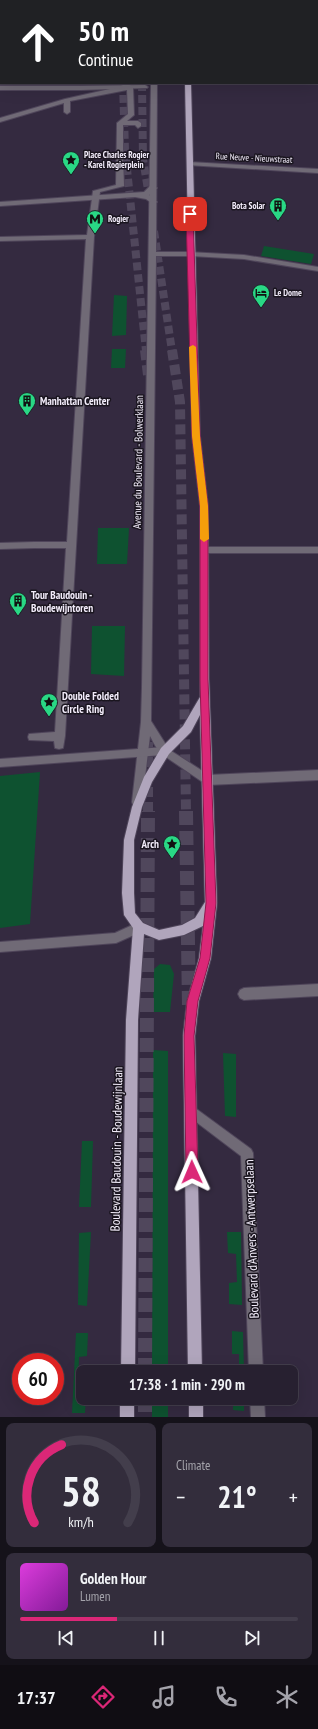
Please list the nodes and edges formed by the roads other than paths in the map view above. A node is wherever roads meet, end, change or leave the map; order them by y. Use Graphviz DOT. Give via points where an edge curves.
graph roads {
  1 [pos="122,84"];
  2 [pos="188,84"];
  3 [pos="154,85"];
  4 [pos="130,87"];
  5 [pos="145,87"];
  6 [pos="0,88"];
  7 [pos="67,100"];
  8 [pos="67,112"];
  9 [pos="0,120"];
  10 [pos="120,123"];
  11 [pos="138,126"];
  12 [pos="120,156"];
  13 [pos="143,156"];
  14 [pos="189,164"];
  15 [pos="318,172"];
  16 [pos="153,188"];
  17 [pos="134,196"];
  18 [pos="97,198"];
  19 [pos="153,202"];
  20 [pos="0,204"];
  21 [pos="90,237"];
  22 [pos="0,239"];
  23 [pos="152,254"];
  24 [pos="191,254"];
  25 [pos="318,269"];
  26 [pos="72,545"];
  27 [pos="0,546"];
  28 [pos="205,550"];
  29 [pos="318,550"];
  30 [pos="205,697"];
  31 [pos="146,722"];
  32 [pos="33,737"];
  33 [pos="143,751"];
  34 [pos="166,751"];
  35 [pos="0,763"];
  36 [pos="318,775"];
  37 [pos="208,780"];
  38 [pos="137,807"];
  39 [pos="211,903"];
  40 [pos="139,927"];
  41 [pos="0,947"];
  42 [pos="318,990"];
  43 [pos="244,994"];
  44 [pos="191,1111"];
  45 [pos="128,1365"];
  46 [pos="196,1365"];
  47 [pos="256,1365"];
  48 [pos="127,1405"];
  49 [pos="196,1405"];
  50 [pos="257,1405"];
  51 [pos="127,1417"];
  52 [pos="196,1417"];
  53 [pos="258,1417"];
  1 -- 4 [label="street"];
  2 -- 14 [label="main road"];
  3 -- 16 [label="street"];
  4 -- 5 [label="street"];
  4 -- 6 [label="street"];
  4 -- 7 [label="street"];
  4 -- 10 [label="street" via="131,115"];
  7 -- 8 [label="street"];
  7 -- 9 [label="street"];
  10 -- 11 [label="street" via="138,123"];
  10 -- 12 [label="street"];
  12 -- 13 [label="street"];
  12 -- 18 [label="street" via="120,186 97,191"];
  14 -- 15 [label="street, Rue Neuve - Nieuwstraat" via="261,166"];
  14 -- 24 [label="main road"];
  16 -- 17 [label="street" via="146,194"];
  16 -- 19 [label="street"];
  17 -- 18 [label="street"];
  17 -- 19 [label="street" via="146,196"];
  18 -- 20 [label="street"];
  18 -- 21 [label="street"];
  19 -- 23 [label="street, Avenue du Boulevard - Bolwerklaan"];
  21 -- 22 [label="street"];
  21 -- 26 [label="street"];
  23 -- 24 [label="street"];
  23 -- 31 [label="street, Avenue du Boulevard - Bolwerklaan"];
  24 -- 25 [label="street" via="239,256"];
  24 -- 28 [label="main road" via="196,436 204,506"];
  26 -- 27 [label="street"];
  26 -- 32 [label="street" via="59,741"];
  28 -- 29 [label="street"];
  28 -- 30 [label="main road"];
  30 -- 34 [label="main road" via="187,729"];
  30 -- 37 [label="main road"];
  31 -- 33 [label="street, Avenue du Boulevard - Bolwerklaan"];
  31 -- 34 [label="street"];
  33 -- 34 [label="street"];
  33 -- 35 [label="street"];
  33 -- 38 [label="street, Avenue du Boulevard - Bolwerklaan"];
  34 -- 37 [label="street"];
  34 -- 38 [label="main road" via="148,780"];
  36 -- 37 [label="street"];
  37 -- 39 [label="main road"];
  38 -- 40 [label="main road" via="129,840 128,893 130,914"];
  39 -- 40 [label="main road" via="199,922 184,930 159,935"];
  39 -- 44 [label="main road" via="205,958 193,1001 189,1036"];
  40 -- 41 [label="street" via="116,938"];
  40 -- 45 [label="main road, Boulevard Baudouin - Boudewijnlaan" via="132,1020"];
  42 -- 43 [label="street"];
  44 -- 46 [label="main road"];
  44 -- 47 [label="street, Boulevard d'Anvers - Antwerpselaan" via="247,1153"];
  48 -- 51 [label="main road"];
  49 -- 52 [label="main road"];
  50 -- 53 [label="street"];
}
